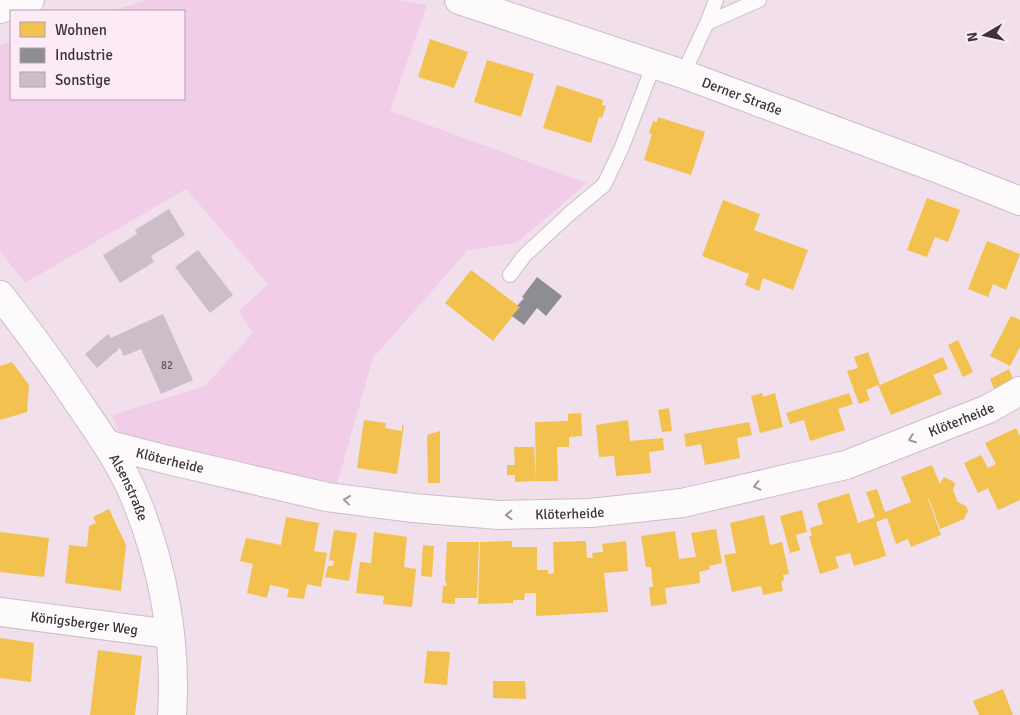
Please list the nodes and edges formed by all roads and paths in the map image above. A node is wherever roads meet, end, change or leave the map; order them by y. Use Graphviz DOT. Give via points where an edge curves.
graph roads {
  1 [pos="30,0"];
  2 [pos="459,0"];
  3 [pos="716,0"];
  4 [pos="759,0"];
  5 [pos="0,9"];
  6 [pos="708,22"];
  7 [pos="654,64"];
  8 [pos="683,74"];
  9 [pos="1020,201"];
  10 [pos="510,276"];
  11 [pos="0,295"];
  12 [pos="1020,391"];
  13 [pos="106,444"];
  14 [pos="0,612"];
  15 [pos="170,634"];
  16 [pos="172,715"];
  1 -- 5 [label="street"];
  2 -- 7 [label="street, Derner Straße"];
  3 -- 6 [label="lane"];
  4 -- 6 [label="lane"];
  6 -- 8 [label="lane"];
  7 -- 8 [label="street, Derner Straße"];
  7 -- 10 [label="lane" via="604,185 524,256"];
  8 -- 9 [label="street, Derner Straße"];
  11 -- 13 [label="street, Alsenstraße" via="39,345"];
  12 -- 13 [label="street, Klöterheide, one-way" via="988,409 846,465 682,503 590,513 499,515 328,497"];
  13 -- 15 [label="street, Alsenstraße" via="135,498 148,534 162,586"];
  14 -- 15 [label="street, Königsberger Weg"];
  15 -- 16 [label="street, Alsenstraße"];
}
